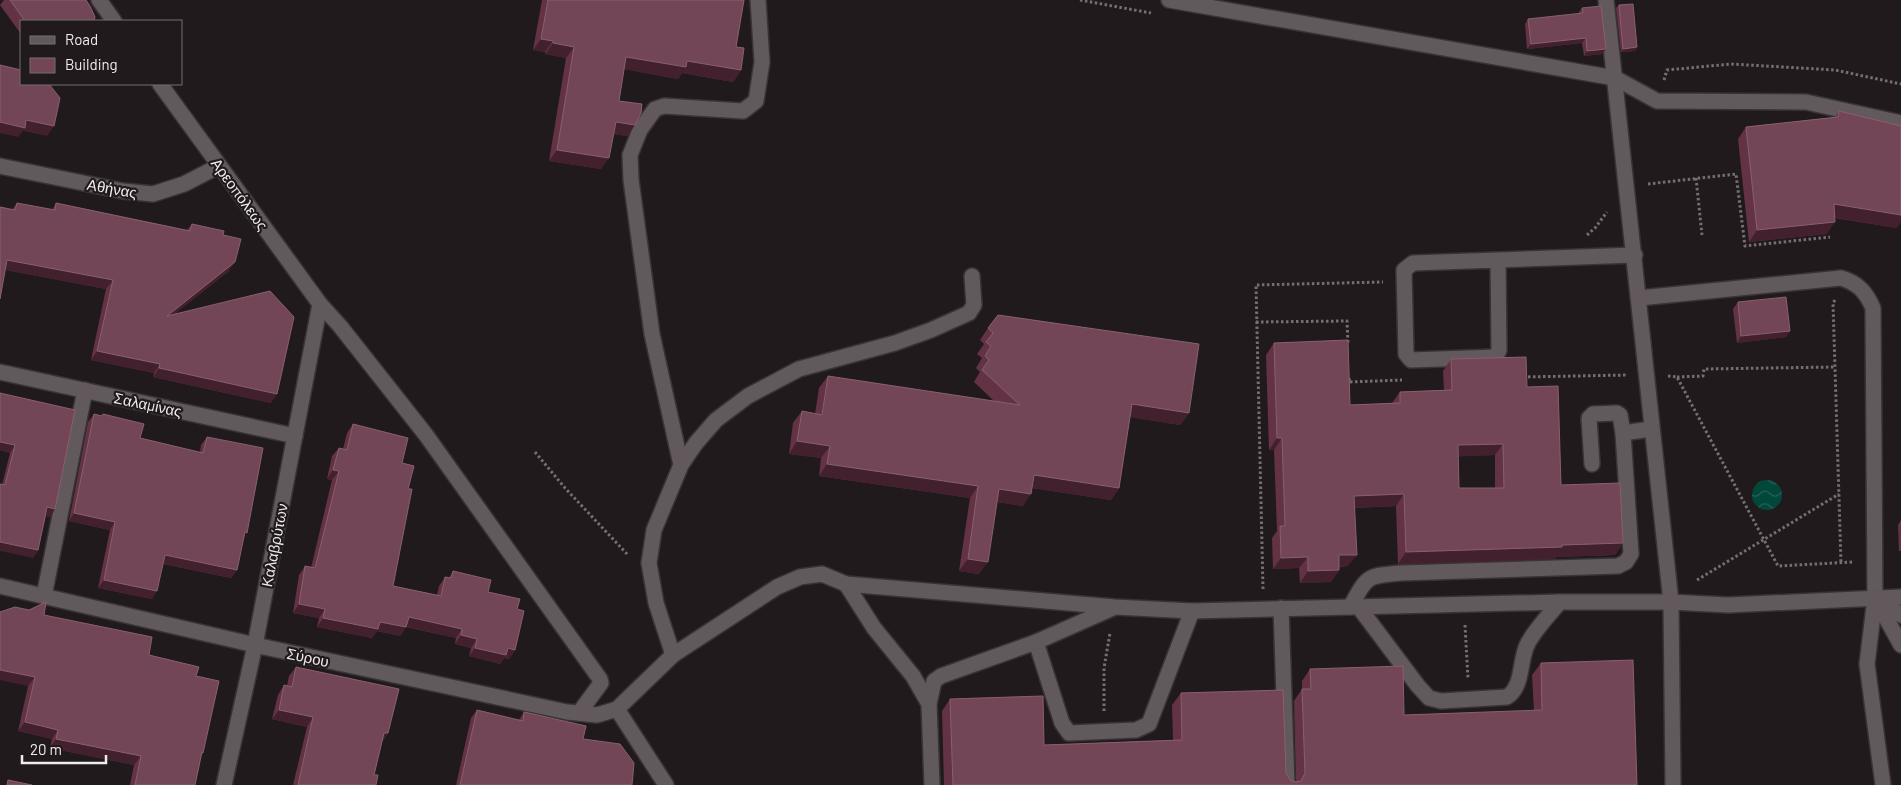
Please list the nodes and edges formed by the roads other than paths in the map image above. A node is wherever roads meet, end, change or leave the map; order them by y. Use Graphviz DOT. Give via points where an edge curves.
graph roads {
  1 [pos="99,0"];
  2 [pos="758,0"];
  3 [pos="1170,0"];
  4 [pos="1606,0"];
  5 [pos="113,20"];
  6 [pos="1615,78"];
  7 [pos="161,85"];
  8 [pos="1901,123"];
  9 [pos="0,166"];
  10 [pos="219,166"];
  11 [pos="1635,255"];
  12 [pos="1498,260"];
  13 [pos="972,276"];
  14 [pos="1639,298"];
  15 [pos="320,304"];
  16 [pos="0,372"];
  17 [pos="85,390"];
  18 [pos="1651,429"];
  19 [pos="1622,433"];
  20 [pos="295,436"];
  21 [pos="1592,464"];
  22 [pos="681,465"];
  23 [pos="846,584"];
  24 [pos="0,586"];
  25 [pos="44,596"];
  26 [pos="1901,597"];
  27 [pos="1875,598"];
  28 [pos="1671,599"];
  29 [pos="1560,602"];
  30 [pos="1115,607"];
  31 [pos="1354,607"];
  32 [pos="1281,608"];
  33 [pos="1192,611"];
  34 [pos="1901,615"];
  35 [pos="1036,642"];
  36 [pos="255,645"];
  37 [pos="1901,645"];
  38 [pos="673,655"];
  39 [pos="929,704"];
  40 [pos="617,709"];
  41 [pos="579,713"];
  42 [pos="224,785"];
  43 [pos="666,785"];
  44 [pos="932,785"];
  45 [pos="1287,785"];
  46 [pos="1673,785"];
  47 [pos="1883,785"];
  1 -- 5 [label="street"];
  2 -- 22 [label="street" via="762,62 756,101 743,111 664,106 655,109 640,130 630,155 630,180 652,334"];
  3 -- 6 [label="street"];
  4 -- 6 [label="street"];
  6 -- 8 [label="street" via="1658,102 1806,102"];
  6 -- 11 [label="street"];
  7 -- 10 [label="street, Αρεοπόλεως"];
  9 -- 10 [label="street, Αθήνας" via="123,192 153,194 184,184"];
  10 -- 15 [label="street, Αρεοπόλεως"];
  11 -- 12 [label="street"];
  11 -- 14 [label="street"];
  12 -- 12 [label="street" via="1413,263 1404,270 1406,354 1411,360 1496,357 1499,350"];
  13 -- 22 [label="street" via="974,305 969,313 895,343 799,369 716,420"];
  14 -- 18 [label="street"];
  14 -- 27 [label="street" via="1841,278 1852,281 1868,296 1873,308"];
  15 -- 20 [label="street, Καλαβρύτων"];
  15 -- 41 [label="street, Αρεοπόλεως" via="426,435 600,679 601,683"];
  16 -- 17 [label="street, Σαλαμίνας"];
  17 -- 20 [label="street, Σαλαμίνας"];
  17 -- 25 [label="street"];
  18 -- 19 [label="street"];
  18 -- 28 [label="street"];
  19 -- 21 [label="street" via="1618,413 1593,414 1589,418"];
  19 -- 31 [label="street" via="1631,554 1626,562 1618,566 1375,575 1364,583"];
  20 -- 36 [label="street, Καλαβρύτων"];
  22 -- 38 [label="street" via="654,530 649,563 656,603"];
  23 -- 30 [label="street"];
  23 -- 38 [label="street" via="822,574 800,577 777,587"];
  23 -- 39 [label="street" via="874,628 913,676"];
  24 -- 25 [label="street, Σύρου"];
  25 -- 36 [label="street, Σύρου"];
  26 -- 27 [label="street"];
  27 -- 28 [label="street" via="1728,605"];
  27 -- 34 [label="street"];
  27 -- 37 [label="street"];
  27 -- 47 [label="street" via="1867,664"];
  28 -- 29 [label="street"];
  28 -- 46 [label="street"];
  29 -- 31 [label="street"];
  29 -- 31 [label="street" via="1527,644 1513,693 1507,697 1441,701 1429,698"];
  30 -- 33 [label="street"];
  30 -- 35 [label="street"];
  31 -- 32 [label="street"];
  32 -- 33 [label="street"];
  32 -- 45 [label="street"];
  33 -- 35 [label="street" via="1149,724 1136,730 1068,733 1062,724"];
  35 -- 39 [label="street" via="941,676 934,681"];
  36 -- 41 [label="street, Σύρου"];
  36 -- 42 [label="street, Καλαβρύτων"];
  38 -- 40 [label="street"];
  39 -- 44 [label="street"];
  40 -- 41 [label="street, Σύρου" via="597,715"];
  40 -- 43 [label="street"];
}
